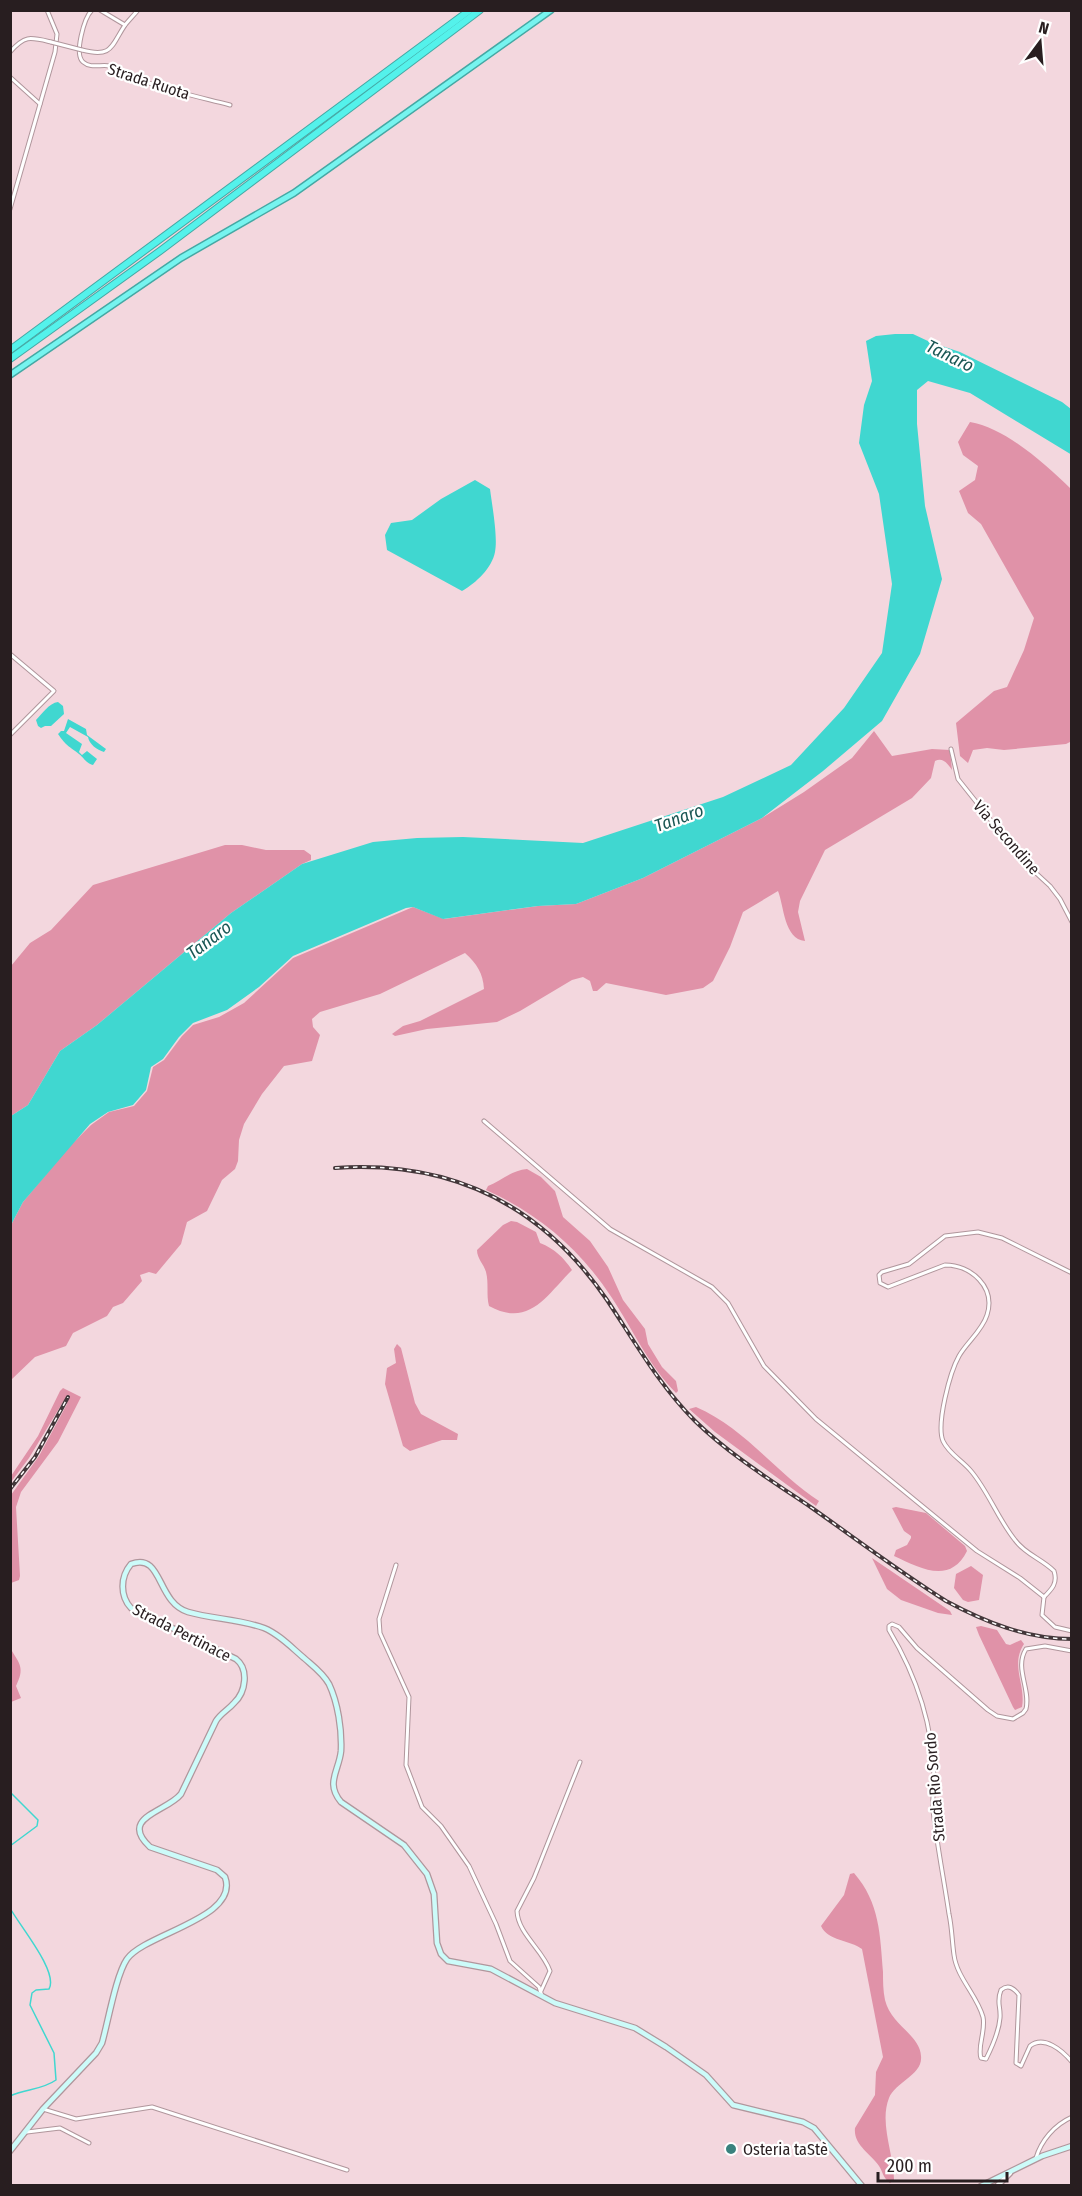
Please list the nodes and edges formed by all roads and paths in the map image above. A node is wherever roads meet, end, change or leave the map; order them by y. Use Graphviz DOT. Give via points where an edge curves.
graph roads {
  1 [pos="47,10"];
  2 [pos="92,10"];
  3 [pos="100,10"];
  4 [pos="138,10"];
  5 [pos="470,10"];
  6 [pos="480,10"];
  7 [pos="551,10"];
  8 [pos="125,25"];
  9 [pos="10,52"];
  10 [pos="10,77"];
  11 [pos="40,104"];
  12 [pos="230,105"];
  13 [pos="10,210"];
  14 [pos="10,350"];
  15 [pos="10,359"];
  16 [pos="10,375"];
  17 [pos="10,654"];
  18 [pos="10,735"];
  19 [pos="951,749"];
  20 [pos="1071,922"];
  21 [pos="484,1121"];
  22 [pos="1071,1273"];
  23 [pos="396,1565"];
  24 [pos="1044,1597"];
  25 [pos="1071,1631"];
  26 [pos="1071,1650"];
  27 [pos="580,1762"];
  28 [pos="541,1991"];
  29 [pos="542,1997"];
  30 [pos="1071,2062"];
  31 [pos="43,2109"];
  32 [pos="1071,2117"];
  33 [pos="25,2132"];
  34 [pos="88,2143"];
  35 [pos="1071,2146"];
  36 [pos="10,2151"];
  37 [pos="1035,2160"];
  38 [pos="347,2170"];
  39 [pos="1010,2173"];
  40 [pos="984,2185"];
  41 [pos="862,2186"];
  42 [pos="997,2186"];
  1 -- 11 [label="street" via="57,41"];
  2 -- 12 [label="street, Strada Ruota" via="86,19 80,60 89,66 111,67 149,83"];
  3 -- 8 [label="street"];
  4 -- 8 [label="street, Strada Ruota"];
  5 -- 14 [label="highway"];
  6 -- 15 [label="highway"];
  7 -- 16 [label="highway" via="294,193 181,258"];
  8 -- 9 [label="street, Strada Ruota, bridge" via="107,51 93,53 29,38"];
  10 -- 11 [label="street"];
  11 -- 13 [label="street"];
  17 -- 18 [label="street" via="54,691"];
  19 -- 20 [label="street, Via Secondine" via="958,779 1024,862 1050,886"];
  21 -- 24 [label="street" via="610,1229 712,1287 728,1303 764,1366 816,1419 977,1551"];
  22 -- 24 [label="street" via="1002,1238 978,1232 945,1236 909,1264 882,1272 879,1280 883,1285 895,1286 926,1271 953,1265 975,1275 985,1288 987,1315 954,1366 941,1433 950,1452 972,1472 1017,1543 1054,1571 1055,1585"];
  23 -- 28 [label="street" via="379,1619 380,1633 409,1696 406,1765 422,1807 441,1826 469,1866 510,1960"];
  24 -- 25 [label="street" via="1042,1615 1055,1627"];
  26 -- 30 [label="street, Strada Rio Sordo" via="1045,1646 1026,1649 1021,1662 1026,1709 1008,1719 979,1703 899,1627 892,1624 889,1630 908,1666 929,1728 933,1809 944,1894 955,1963 982,2014 981,2058 986,2059 991,2048 1000,2016 1001,1990 1009,1987 1019,1995 1016,2063 1021,2066 1030,2046 1038,2042 1051,2044"];
  27 -- 28 [label="street" via="517,1911 527,1936 550,1971"];
  28 -- 29 [label="street"];
  29 -- 31 [label="main road, Strada Pertinace" via="501,1973 448,1961 441,1954 428,1874 404,1845 335,1795 341,1734 333,1696 322,1673 265,1629 176,1606 154,1569 146,1563 136,1563 127,1569 123,1581 124,1598 131,1608 243,1666 245,1677 240,1695 216,1721 181,1794 145,1817 139,1832 150,1847 218,1870 227,1882 227,1893 210,1911 133,1952 120,1973 102,2043"];
  29 -- 41 [label="main road" via="648,2036 706,2075 733,2104 808,2124 820,2132"];
  31 -- 33 [label="main road, Strada Pertinace"];
  31 -- 38 [label="street" via="76,2119 152,2107"];
  32 -- 37 [label="street" via="1048,2135"];
  33 -- 34 [label="street" via="60,2127"];
  33 -- 36 [label="main road, Strada Pertinace"];
  35 -- 37 [label="main road"];
  37 -- 39 [label="main road"];
  39 -- 40 [label="main road"];
  39 -- 42 [label="street"];
}
